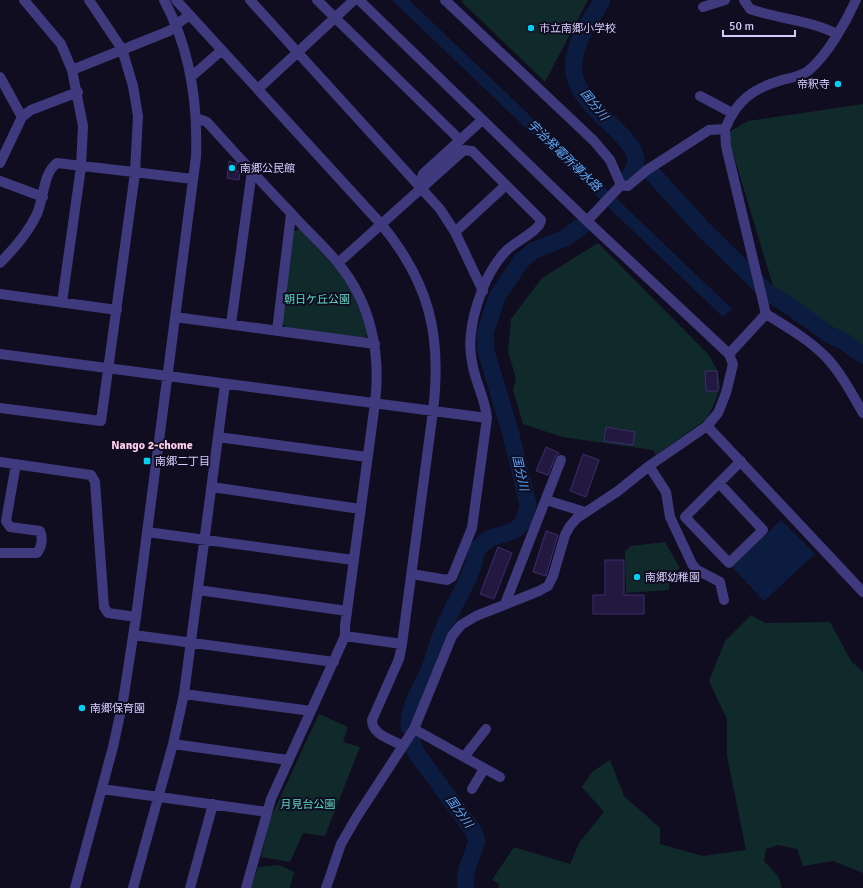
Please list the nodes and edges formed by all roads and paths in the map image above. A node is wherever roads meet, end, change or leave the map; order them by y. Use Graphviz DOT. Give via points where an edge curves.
graph roads {
  1 [pos="24,0"];
  2 [pos="89,0"];
  3 [pos="164,0"];
  4 [pos="176,0"];
  5 [pos="250,0"];
  6 [pos="317,0"];
  7 [pos="354,0"];
  8 [pos="359,0"];
  9 [pos="445,0"];
  10 [pos="725,0"];
  11 [pos="744,0"];
  12 [pos="856,0"];
  13 [pos="703,7"];
  14 [pos="191,16"];
  15 [pos="335,18"];
  16 [pos="176,26"];
  17 [pos="837,34"];
  18 [pos="122,49"];
  19 [pos="222,50"];
  20 [pos="298,52"];
  21 [pos="72,70"];
  22 [pos="191,77"];
  23 [pos="0,78"];
  24 [pos="258,89"];
  25 [pos="78,92"];
  26 [pos="700,96"];
  27 [pos="732,113"];
  28 [pos="22,117"];
  29 [pos="196,118"];
  30 [pos="482,120"];
  31 [pos="725,129"];
  32 [pos="460,140"];
  33 [pos="0,163"];
  34 [pos="81,167"];
  35 [pos="252,170"];
  36 [pos="135,174"];
  37 [pos="193,179"];
  38 [pos="0,181"];
  39 [pos="506,185"];
  40 [pos="621,185"];
  41 [pos="422,188"];
  42 [pos="43,197"];
  43 [pos="291,214"];
  44 [pos="586,221"];
  45 [pos="381,224"];
  46 [pos="455,232"];
  47 [pos="0,263"];
  48 [pos="338,263"];
  49 [pos="483,291"];
  50 [pos="0,294"];
  51 [pos="62,302"];
  52 [pos="117,310"];
  53 [pos="766,314"];
  54 [pos="175,317"];
  55 [pos="231,324"];
  56 [pos="277,331"];
  57 [pos="375,344"];
  58 [pos="0,354"];
  59 [pos="729,354"];
  60 [pos="109,368"];
  61 [pos="167,376"];
  62 [pos="225,384"];
  63 [pos="375,403"];
  64 [pos="0,408"];
  65 [pos="433,411"];
  66 [pos="863,412"];
  67 [pos="487,418"];
  68 [pos="707,426"];
  69 [pos="218,437"];
  70 [pos="367,457"];
  71 [pos="561,460"];
  72 [pos="741,460"];
  73 [pos="0,462"];
  74 [pos="16,464"];
  75 [pos="649,466"];
  76 [pos="719,483"];
  77 [pos="212,487"];
  78 [pos="546,500"];
  79 [pos="360,508"];
  80 [pos="585,512"];
  81 [pos="147,532"];
  82 [pos="205,540"];
  83 [pos="0,553"];
  84 [pos="353,560"];
  85 [pos="412,574"];
  86 [pos="198,590"];
  87 [pos="863,592"];
  88 [pos="724,600"];
  89 [pos="505,604"];
  90 [pos="347,611"];
  91 [pos="136,617"];
  92 [pos="134,634"];
  93 [pos="345,636"];
  94 [pos="191,642"];
  95 [pos="402,644"];
  96 [pos="334,662"];
  97 [pos="184,694"];
  98 [pos="311,711"];
  99 [pos="414,729"];
  100 [pos="486,729"];
  101 [pos="173,744"];
  102 [pos="403,746"];
  103 [pos="464,757"];
  104 [pos="288,760"];
  105 [pos="484,769"];
  106 [pos="500,777"];
  107 [pos="102,789"];
  108 [pos="472,789"];
  109 [pos="159,797"];
  110 [pos="213,804"];
  111 [pos="267,812"];
  112 [pos="75,888"];
  113 [pos="133,888"];
  114 [pos="190,888"];
  115 [pos="246,888"];
  116 [pos="326,888"];
  1 -- 21 [label="street" via="61,44"];
  2 -- 18 [label="street"];
  3 -- 16 [label="street"];
  4 -- 14 [label="street"];
  5 -- 20 [label="street"];
  6 -- 15 [label="street"];
  7 -- 15 [label="street"];
  8 -- 30 [label="street"];
  9 -- 40 [label="street" via="594,141 610,160"];
  10 -- 13 [label="street"];
  11 -- 17 [label="street" via="750,9 798,20"];
  12 -- 17 [label="street"];
  14 -- 16 [label="street" via="179,21"];
  14 -- 19 [label="street"];
  15 -- 20 [label="street"];
  15 -- 32 [label="street"];
  16 -- 18 [label="street"];
  16 -- 22 [label="street"];
  17 -- 27 [label="street" via="824,54 808,71 752,92"];
  18 -- 21 [label="street"];
  18 -- 36 [label="street" via="133,86 138,116"];
  19 -- 22 [label="street"];
  19 -- 24 [label="street"];
  20 -- 24 [label="street"];
  20 -- 41 [label="street"];
  21 -- 25 [label="street"];
  22 -- 29 [label="street"];
  23 -- 28 [label="street"];
  24 -- 45 [label="street"];
  25 -- 28 [label="street" via="31,110"];
  25 -- 34 [label="street" via="83,126"];
  26 -- 27 [label="street"];
  27 -- 31 [label="street"];
  28 -- 33 [label="street"];
  29 -- 35 [label="street" via="207,122"];
  29 -- 37 [label="street"];
  30 -- 32 [label="street"];
  30 -- 44 [label="street"];
  31 -- 40 [label="street" via="709,130 647,170 628,186"];
  31 -- 53 [label="street" via="726,146"];
  32 -- 41 [label="street" via="423,174"];
  34 -- 36 [label="street"];
  34 -- 42 [label="street" via="56,163 50,168"];
  34 -- 51 [label="street"];
  35 -- 43 [label="street"];
  35 -- 55 [label="street"];
  36 -- 37 [label="street"];
  36 -- 52 [label="street"];
  37 -- 54 [label="street"];
  38 -- 42 [label="street"];
  39 -- 41 [label="street" via="472,151 464,150"];
  39 -- 46 [label="street"];
  39 -- 49 [label="street" via="541,220 541,224 505,252"];
  40 -- 44 [label="street"];
  41 -- 45 [label="street"];
  41 -- 46 [label="street"];
  42 -- 47 [label="street" via="25,235"];
  43 -- 48 [label="street"];
  43 -- 56 [label="street"];
  44 -- 59 [label="street"];
  45 -- 48 [label="street"];
  45 -- 65 [label="street" via="399,245 411,265 425,299 437,352"];
  46 -- 49 [label="street"];
  48 -- 57 [label="street" via="358,293"];
  49 -- 67 [label="street" via="470,337 472,362 486,404"];
  50 -- 51 [label="street"];
  51 -- 52 [label="street"];
  52 -- 60 [label="street"];
  53 -- 59 [label="street"];
  53 -- 66 [label="street" via="807,340 826,357"];
  54 -- 55 [label="street"];
  54 -- 61 [label="street"];
  55 -- 56 [label="street"];
  56 -- 57 [label="street"];
  57 -- 63 [label="street" via="378,378"];
  58 -- 60 [label="street"];
  59 -- 68 [label="street" via="733,364 728,386 718,413"];
  60 -- 61 [label="street"];
  60 -- 64 [label="street" via="102,421"];
  61 -- 62 [label="street"];
  61 -- 81 [label="street"];
  62 -- 63 [label="street"];
  62 -- 69 [label="street"];
  63 -- 65 [label="street"];
  63 -- 70 [label="street"];
  65 -- 67 [label="street"];
  65 -- 85 [label="street"];
  67 -- 85 [label="street" via="472,528 452,577 447,580"];
  68 -- 72 [label="street"];
  68 -- 75 [label="street"];
  69 -- 70 [label="street"];
  69 -- 77 [label="street"];
  70 -- 79 [label="street"];
  71 -- 78 [label="street"];
  72 -- 76 [label="street"];
  72 -- 87 [label="street"];
  73 -- 74 [label="street"];
  74 -- 83 [label="street" via="6,521 10,527 40,530 40,549 37,553"];
  74 -- 91 [label="street" via="92,475 95,482 104,607 108,613"];
  75 -- 80 [label="street" via="618,491"];
  75 -- 88 [label="street" via="666,492 670,517 692,564 697,570 720,582"];
  76 -- 76 [label="street" via="685,517 729,563 763,530"];
  77 -- 79 [label="street"];
  77 -- 82 [label="street"];
  78 -- 80 [label="street"];
  78 -- 89 [label="street"];
  79 -- 84 [label="street"];
  80 -- 89 [label="street" via="570,526 548,586"];
  81 -- 82 [label="street"];
  81 -- 91 [label="street"];
  82 -- 84 [label="street"];
  82 -- 86 [label="street"];
  84 -- 90 [label="street"];
  85 -- 95 [label="street"];
  86 -- 90 [label="street"];
  86 -- 94 [label="street"];
  89 -- 99 [label="street" via="461,625 452,636"];
  90 -- 93 [label="street"];
  91 -- 92 [label="street"];
  92 -- 94 [label="street"];
  92 -- 107 [label="street" via="123,702"];
  93 -- 95 [label="street"];
  93 -- 96 [label="street"];
  94 -- 96 [label="street"];
  94 -- 97 [label="street"];
  95 -- 102 [label="street" via="399,659 372,720 372,726 375,731"];
  96 -- 98 [label="street"];
  97 -- 98 [label="street"];
  97 -- 101 [label="street"];
  98 -- 104 [label="street"];
  99 -- 102 [label="street"];
  99 -- 103 [label="street"];
  100 -- 103 [label="street"];
  101 -- 104 [label="street"];
  101 -- 109 [label="street"];
  102 -- 116 [label="street" via="341,844"];
  103 -- 105 [label="street"];
  104 -- 111 [label="street"];
  105 -- 106 [label="street"];
  105 -- 108 [label="street"];
  107 -- 109 [label="street"];
  107 -- 112 [label="street"];
  109 -- 110 [label="street"];
  109 -- 113 [label="street"];
  110 -- 111 [label="street"];
  110 -- 114 [label="street"];
  111 -- 115 [label="street"];
}
